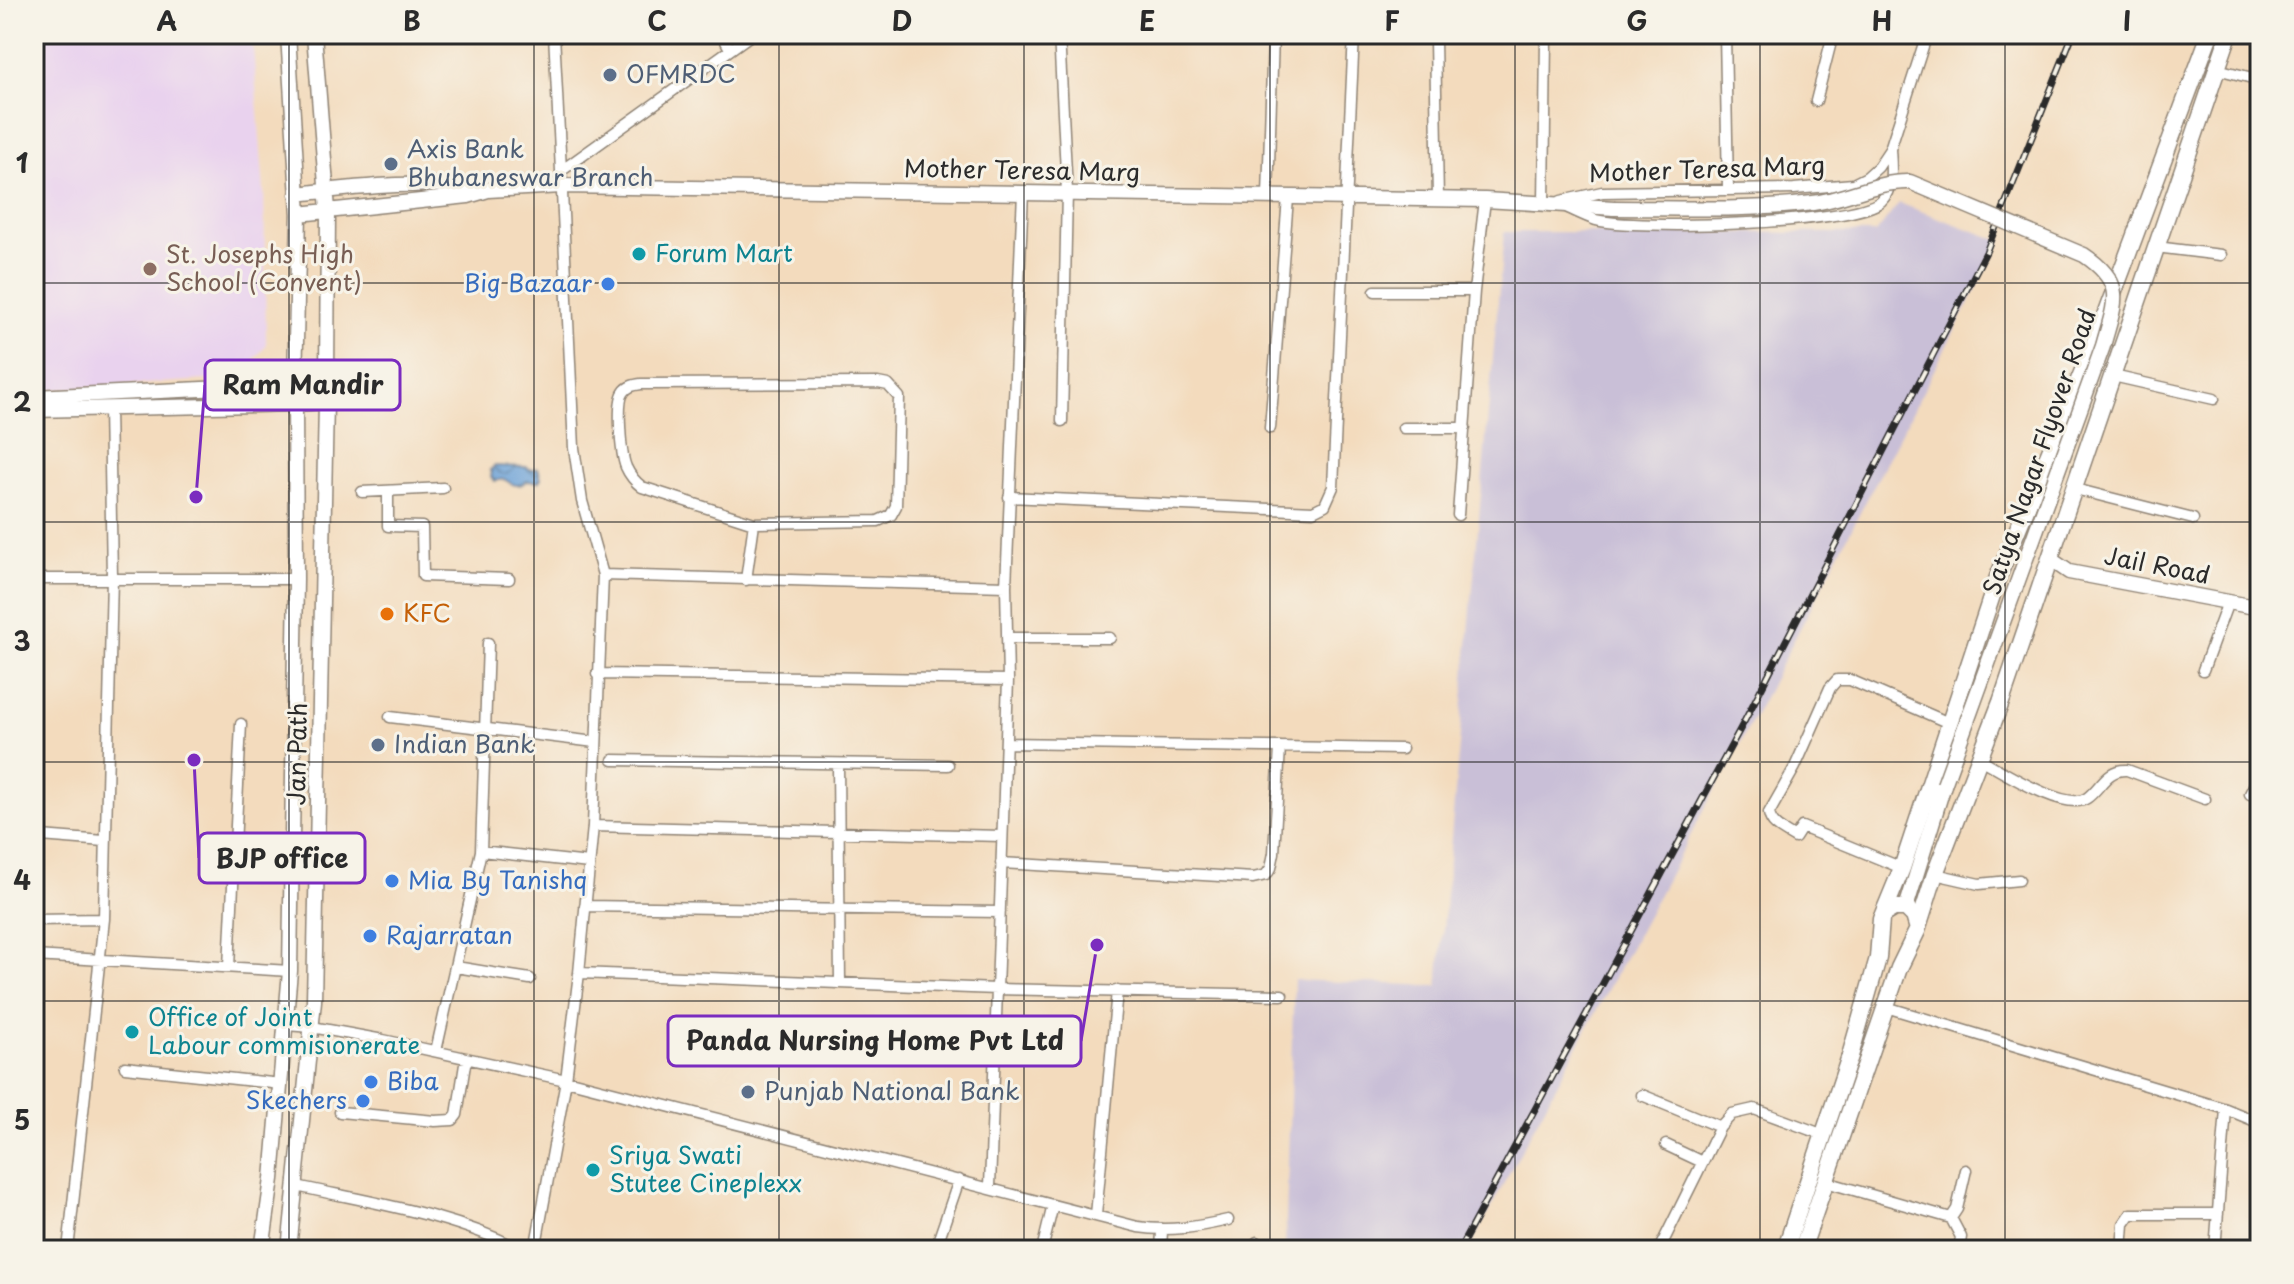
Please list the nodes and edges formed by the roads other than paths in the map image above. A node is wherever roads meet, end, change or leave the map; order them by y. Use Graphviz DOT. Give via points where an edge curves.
graph roads {
  1 [pos="288,34"];
  2 [pos="314,34"];
  3 [pos="554,34"];
  4 [pos="722,34"];
  5 [pos="752,34"];
  6 [pos="1059,34"];
  7 [pos="1273,34"];
  8 [pos="1354,34"];
  9 [pos="1725,34"];
  10 [pos="1833,34"];
  11 [pos="1927,34"];
  12 [pos="2210,34"];
  13 [pos="2229,34"];
  14 [pos="1546,38"];
  15 [pos="1435,40"];
  16 [pos="730,49"];
  17 [pos="2217,69"];
  18 [pos="2260,80"];
  19 [pos="1816,101"];
  20 [pos="1890,149"];
  21 [pos="2164,160"];
  22 [pos="2183,166"];
  23 [pos="561,178"];
  24 [pos="1728,189"];
  25 [pos="488,190"];
  26 [pos="326,191"];
  27 [pos="1023,192"];
  28 [pos="1067,192"];
  29 [pos="297,194"];
  30 [pos="1268,197"];
  31 [pos="1288,198"];
  32 [pos="1345,199"];
  33 [pos="1438,199"];
  34 [pos="1485,200"];
  35 [pos="1550,202"];
  36 [pos="1614,208"];
  37 [pos="328,210"];
  38 [pos="299,214"];
  39 [pos="2156,247"];
  40 [pos="2221,255"];
  41 [pos="1375,291"];
  42 [pos="1474,291"];
  43 [pos="2113,376"];
  44 [pos="327,382"];
  45 [pos="295,383"];
  46 [pos="34,397"];
  47 [pos="2214,399"];
  48 [pos="326,402"];
  49 [pos="295,404"];
  50 [pos="109,408"];
  51 [pos="34,410"];
  52 [pos="2066,410"];
  53 [pos="2098,420"];
  54 [pos="1062,421"];
  55 [pos="1270,428"];
  56 [pos="1403,428"];
  57 [pos="1465,428"];
  58 [pos="443,488"];
  59 [pos="2075,489"];
  60 [pos="388,491"];
  61 [pos="362,492"];
  62 [pos="1009,497"];
  63 [pos="1458,515"];
  64 [pos="2193,519"];
  65 [pos="754,523"];
  66 [pos="2050,559"];
  67 [pos="603,575"];
  68 [pos="112,577"];
  69 [pos="34,579"];
  70 [pos="296,579"];
  71 [pos="509,579"];
  72 [pos="746,580"];
  73 [pos="1006,586"];
  74 [pos="2228,602"];
  75 [pos="2260,608"];
  76 [pos="1007,638"];
  77 [pos="1110,638"];
  78 [pos="488,643"];
  79 [pos="2203,670"];
  80 [pos="597,674"];
  81 [pos="1008,680"];
  82 [pos="390,717"];
  83 [pos="1949,723"];
  84 [pos="241,724"];
  85 [pos="486,731"];
  86 [pos="595,742"];
  87 [pos="1006,743"];
  88 [pos="1280,747"];
  89 [pos="1402,749"];
  90 [pos="1978,758"];
  91 [pos="613,760"];
  92 [pos="838,764"];
  93 [pos="948,765"];
  94 [pos="2260,774"];
  95 [pos="2250,794"];
  96 [pos="2205,799"];
  97 [pos="593,826"];
  98 [pos="838,831"];
  99 [pos="41,836"];
  100 [pos="1002,836"];
  101 [pos="104,841"];
  102 [pos="481,851"];
  103 [pos="589,863"];
  104 [pos="1001,863"];
  105 [pos="1902,868"];
  106 [pos="1935,874"];
  107 [pos="2019,880"];
  108 [pos="585,906"];
  109 [pos="1906,908"];
  110 [pos="838,910"];
  111 [pos="1000,912"];
  112 [pos="104,919"];
  113 [pos="1882,919"];
  114 [pos="34,920"];
  115 [pos="1914,933"];
  116 [pos="34,956"];
  117 [pos="101,958"];
  118 [pos="229,967"];
  119 [pos="456,967"];
  120 [pos="290,971"];
  121 [pos="579,973"];
  122 [pos="530,979"];
  123 [pos="840,983"];
  124 [pos="997,989"];
  125 [pos="1117,991"];
  126 [pos="1282,995"];
  127 [pos="1886,1007"];
  128 [pos="286,1025"];
  129 [pos="312,1027"];
  130 [pos="436,1051"];
  131 [pos="466,1058"];
  132 [pos="125,1067"];
  133 [pos="566,1080"];
  134 [pos="281,1084"];
  135 [pos="1642,1095"];
  136 [pos="2226,1109"];
  137 [pos="340,1112"];
  138 [pos="2260,1123"];
  139 [pos="1720,1127"];
  140 [pos="1824,1135"];
  141 [pos="1666,1145"];
  142 [pos="1702,1162"];
  143 [pos="1966,1170"];
  144 [pos="959,1180"];
  145 [pos="1826,1182"];
  146 [pos="297,1186"];
  147 [pos="990,1187"];
  148 [pos="1053,1205"];
  149 [pos="2218,1214"];
  150 [pos="1096,1215"];
  151 [pos="1951,1218"];
  152 [pos="1228,1220"];
  153 [pos="1162,1231"];
  154 [pos="2216,1247"];
  155 [pos="68,1250"];
  156 [pos="262,1250"];
  157 [pos="289,1250"];
  158 [pos="521,1250"];
  159 [pos="535,1250"];
  160 [pos="935,1250"];
  161 [pos="1042,1250"];
  162 [pos="1161,1250"];
  163 [pos="1659,1250"];
  164 [pos="1785,1250"];
  165 [pos="1802,1250"];
  166 [pos="1959,1250"];
  167 [pos="2122,1250"];
  168 [pos="2234,1250"];
  1 -- 29 [label="main road"];
  2 -- 26 [label="main road"];
  3 -- 23 [label="street"];
  4 -- 16 [label="street"];
  5 -- 16 [label="street"];
  6 -- 28 [label="street"];
  7 -- 30 [label="street"];
  8 -- 32 [label="street"];
  9 -- 24 [label="street"];
  10 -- 19 [label="street"];
  11 -- 20 [label="street"];
  12 -- 21 [label="main road"];
  13 -- 17 [label="main road"];
  14 -- 35 [label="street"];
  15 -- 33 [label="street"];
  16 -- 23 [label="street"];
  17 -- 18 [label="street"];
  17 -- 22 [label="main road"];
  20 -- 24 [label="street, Mother Teresa Marg" via="1878,167 1853,184"];
  20 -- 35 [label="street, Mother Teresa Marg" via="1884,199 1848,214 1775,222 1640,223 1597,221"];
  21 -- 22 [label="main road"];
  21 -- 52 [label="main road"];
  22 -- 39 [label="main road"];
  23 -- 25 [label="main road, Mother Teresa Marg"];
  23 -- 27 [label="main road, Mother Teresa Marg"];
  23 -- 67 [label="street" via="574,448"];
  24 -- 35 [label="street, Mother Teresa Marg" via="1602,192"];
  25 -- 26 [label="main road, Mother Teresa Marg" via="464,184"];
  25 -- 37 [label="main road, Mother Teresa Marg"];
  26 -- 29 [label="main road, Mother Teresa Marg"];
  26 -- 37 [label="main road"];
  27 -- 28 [label="main road, Mother Teresa Marg"];
  27 -- 62 [label="street"];
  28 -- 30 [label="main road, Mother Teresa Marg"];
  28 -- 54 [label="street"];
  29 -- 38 [label="main road"];
  30 -- 31 [label="main road, Mother Teresa Marg"];
  31 -- 32 [label="main road, Mother Teresa Marg"];
  31 -- 55 [label="street"];
  32 -- 33 [label="main road, Mother Teresa Marg"];
  32 -- 62 [label="street" via="1333,487 1325,505 1313,511"];
  33 -- 34 [label="main road, Mother Teresa Marg"];
  34 -- 35 [label="main road, Mother Teresa Marg"];
  34 -- 42 [label="street"];
  35 -- 36 [label="main road, Mother Teresa Marg"];
  36 -- 109 [label="main road, Satya Nagar Flyover Road, bridge" via="1780,207 1910,182 2084,255 2114,283 2117,299 2103,346 1944,785"];
  37 -- 38 [label="main road, Mother Teresa Marg"];
  37 -- 44 [label="main road"];
  38 -- 45 [label="main road"];
  39 -- 40 [label="street"];
  39 -- 43 [label="main road"];
  41 -- 42 [label="street"];
  42 -- 57 [label="street"];
  43 -- 47 [label="street"];
  43 -- 53 [label="main road"];
  44 -- 45 [label="main road"];
  44 -- 48 [label="main road, Jan Path"];
  45 -- 46 [label="main road"];
  45 -- 49 [label="main road, Jan Path"];
  48 -- 49 [label="main road"];
  48 -- 129 [label="main road, Jan Path"];
  49 -- 50 [label="main road"];
  49 -- 70 [label="main road, Jan Path"];
  50 -- 51 [label="main road"];
  50 -- 68 [label="street"];
  52 -- 53 [label="main road"];
  52 -- 83 [label="main road" via="2010,545"];
  53 -- 59 [label="main road"];
  56 -- 57 [label="street"];
  57 -- 63 [label="street"];
  58 -- 60 [label="street"];
  59 -- 64 [label="street"];
  59 -- 66 [label="main road"];
  60 -- 61 [label="street"];
  60 -- 71 [label="street" via="388,526 422,527 423,576"];
  62 -- 73 [label="street"];
  65 -- 65 [label="street" via="878,521 891,515 896,506 895,391 878,383 630,386 619,403 624,463 631,478 642,487"];
  65 -- 72 [label="street"];
  66 -- 74 [label="main road, Jail Road" via="2069,572"];
  66 -- 90 [label="main road"];
  67 -- 72 [label="street"];
  67 -- 80 [label="street"];
  68 -- 69 [label="street"];
  68 -- 70 [label="street"];
  68 -- 101 [label="street"];
  70 -- 120 [label="main road, Jan Path"];
  72 -- 73 [label="street"];
  73 -- 76 [label="street"];
  74 -- 75 [label="main road, Jail Road"];
  74 -- 79 [label="street"];
  76 -- 77 [label="street"];
  76 -- 81 [label="street"];
  78 -- 85 [label="street"];
  80 -- 81 [label="street"];
  80 -- 86 [label="street"];
  81 -- 87 [label="street"];
  82 -- 85 [label="street"];
  83 -- 105 [label="main road"];
  83 -- 105 [label="street" via="1850,680 1837,680 1769,813 1775,826 1795,838 1802,827"];
  84 -- 118 [label="street"];
  85 -- 86 [label="street"];
  85 -- 102 [label="street"];
  86 -- 97 [label="street"];
  87 -- 88 [label="street"];
  87 -- 100 [label="street"];
  88 -- 89 [label="street"];
  88 -- 104 [label="street" via="1274,853 1266,875"];
  90 -- 96 [label="street" via="2067,801 2089,797 2118,769"];
  90 -- 106 [label="main road"];
  91 -- 92 [label="street"];
  92 -- 93 [label="street"];
  92 -- 98 [label="street"];
  94 -- 95 [label="street"];
  97 -- 98 [label="street"];
  97 -- 103 [label="street"];
  98 -- 100 [label="street"];
  98 -- 110 [label="street"];
  99 -- 101 [label="street"];
  100 -- 104 [label="street"];
  101 -- 112 [label="street"];
  102 -- 103 [label="street"];
  102 -- 119 [label="street"];
  103 -- 108 [label="street"];
  104 -- 111 [label="street"];
  105 -- 113 [label="main road"];
  106 -- 107 [label="street" via="1979,884"];
  106 -- 115 [label="main road"];
  108 -- 110 [label="street"];
  108 -- 121 [label="street"];
  109 -- 113 [label="main road" via="1894,908"];
  109 -- 115 [label="main road" via="1914,916"];
  110 -- 111 [label="street"];
  110 -- 123 [label="street"];
  111 -- 124 [label="street"];
  112 -- 114 [label="street"];
  112 -- 117 [label="street"];
  113 -- 115 [label="main road" via="1891,942 1902,944"];
  113 -- 140 [label="main road" via="1878,958"];
  115 -- 127 [label="main road"];
  116 -- 117 [label="street"];
  117 -- 118 [label="street"];
  117 -- 155 [label="street"];
  118 -- 120 [label="street"];
  119 -- 122 [label="street"];
  119 -- 130 [label="street"];
  120 -- 128 [label="main road, Jan Path"];
  121 -- 123 [label="street"];
  121 -- 133 [label="street"];
  123 -- 124 [label="street"];
  124 -- 125 [label="street"];
  124 -- 147 [label="street"];
  125 -- 126 [label="street"];
  125 -- 150 [label="street"];
  127 -- 136 [label="street"];
  127 -- 145 [label="main road"];
  128 -- 129 [label="street"];
  128 -- 134 [label="main road, Jan Path"];
  129 -- 130 [label="street"];
  129 -- 146 [label="main road, Jan Path"];
  130 -- 131 [label="street"];
  131 -- 133 [label="street"];
  131 -- 137 [label="street" via="453,1120"];
  132 -- 134 [label="street"];
  133 -- 144 [label="street"];
  133 -- 159 [label="street"];
  134 -- 156 [label="main road, Jan Path"];
  135 -- 139 [label="street"];
  136 -- 138 [label="street"];
  136 -- 149 [label="street"];
  139 -- 140 [label="street" via="1732,1114 1754,1109"];
  139 -- 142 [label="street"];
  140 -- 164 [label="main road"];
  141 -- 142 [label="street"];
  142 -- 163 [label="street"];
  143 -- 151 [label="street"];
  144 -- 147 [label="street"];
  144 -- 160 [label="street"];
  145 -- 151 [label="street"];
  145 -- 165 [label="main road"];
  146 -- 157 [label="main road, Jan Path"];
  146 -- 158 [label="street" via="431,1216"];
  147 -- 148 [label="street"];
  148 -- 150 [label="street"];
  148 -- 161 [label="street"];
  149 -- 154 [label="street"];
  149 -- 167 [label="street" via="2131,1214 2124,1224"];
  150 -- 153 [label="street"];
  151 -- 166 [label="street" via="1961,1237"];
  152 -- 153 [label="street"];
  153 -- 162 [label="street"];
  154 -- 168 [label="street"];
}
